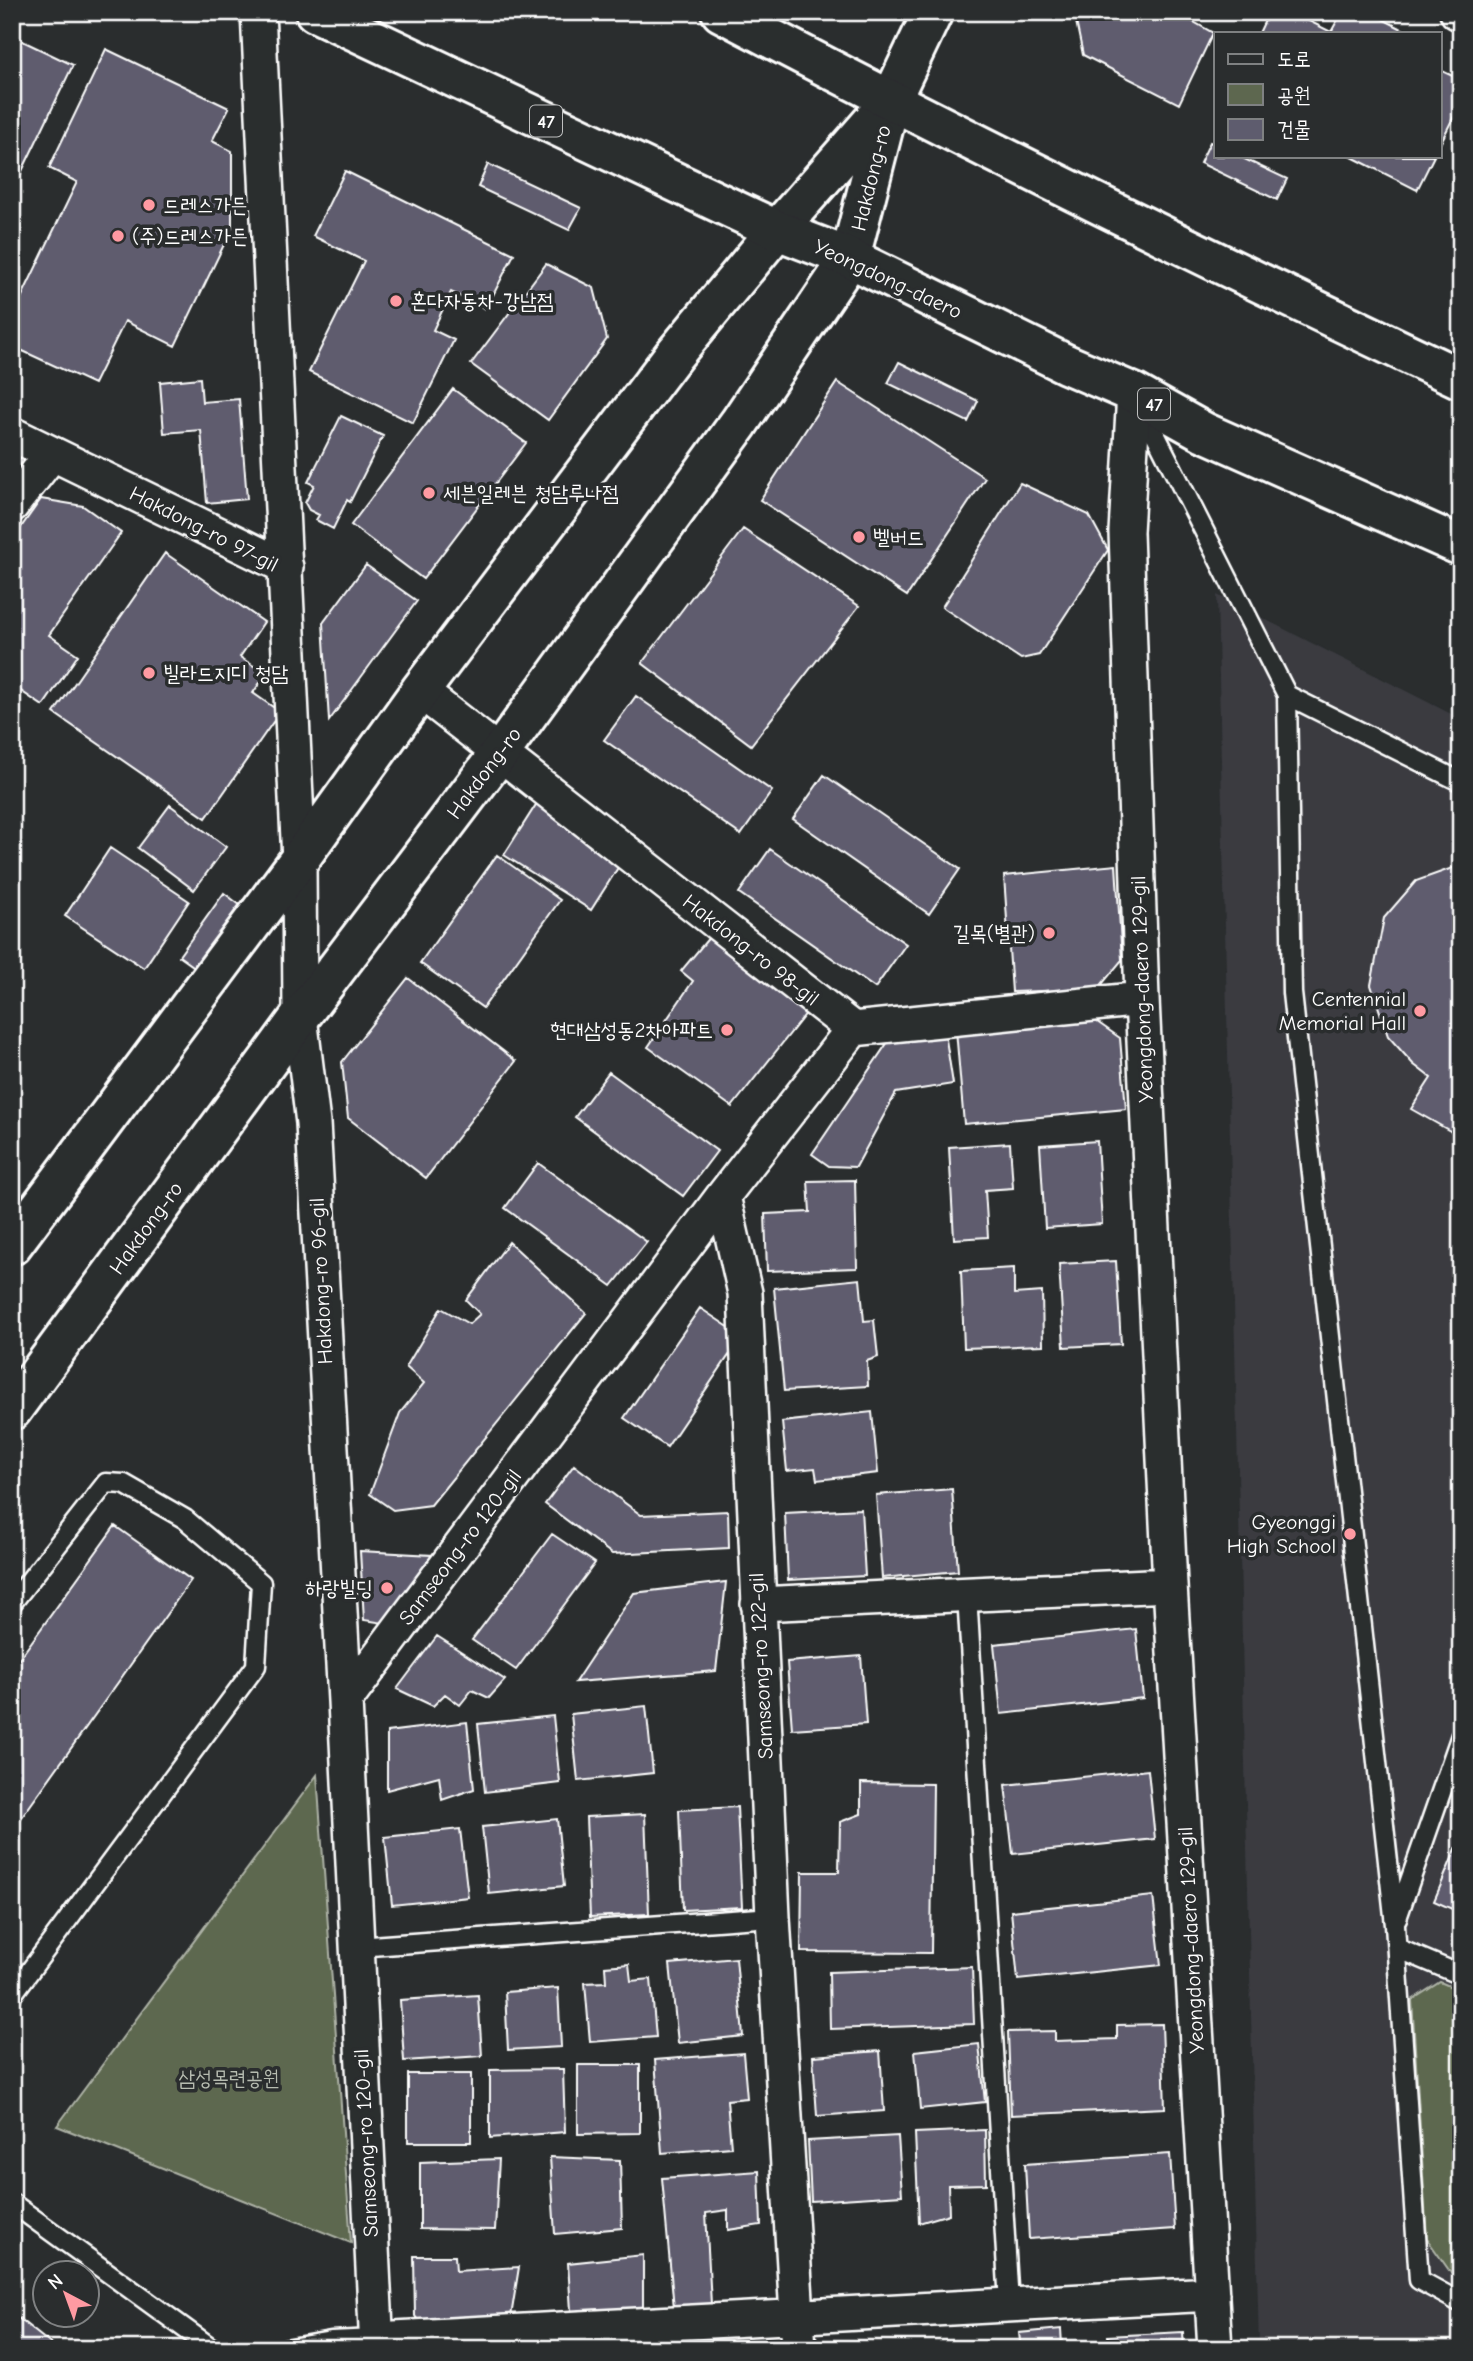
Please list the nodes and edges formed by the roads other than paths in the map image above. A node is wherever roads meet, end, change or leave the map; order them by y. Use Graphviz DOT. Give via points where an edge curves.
graph roads {
  1 [pos="258,12"];
  2 [pos="315,12"];
  3 [pos="721,12"];
  4 [pos="933,12"];
  5 [pos="890,102"];
  6 [pos="776,230"];
  7 [pos="850,258"];
  8 [pos="1461,379"];
  9 [pos="1134,393"];
  10 [pos="12,434"];
  11 [pos="52,454"];
  12 [pos="12,505"];
  13 [pos="1461,546"];
  14 [pos="286,567"];
  15 [pos="421,691"];
  16 [pos="1287,695"];
  17 [pos="499,754"];
  18 [pos="1461,782"];
  19 [pos="299,860"];
  20 [pos="1142,999"];
  21 [pos="300,1017"];
  22 [pos="853,1030"];
  23 [pos="723,1196"];
  24 [pos="12,1245"];
  25 [pos="12,1410"];
  26 [pos="1170,1585"];
  27 [pos="967,1594"];
  28 [pos="12,1603"];
  29 [pos="758,1604"];
  30 [pos="345,1701"];
  31 [pos="1461,1735"];
  32 [pos="773,1917"];
  33 [pos="1395,1925"];
  34 [pos="357,1947"];
  35 [pos="1397,1948"];
  36 [pos="1461,1975"];
  37 [pos="12,1995"];
  38 [pos="12,2203"];
  39 [pos="1212,2294"];
  40 [pos="1461,2303"];
  41 [pos="1009,2304"];
  42 [pos="798,2333"];
  43 [pos="376,2344"];
  44 [pos="214,2349"];
  45 [pos="285,2349"];
  46 [pos="1215,2349"];
  1 -- 14 [label="street"];
  2 -- 6 [label="main road, Yeongdong-daero / 47"];
  3 -- 5 [label="main road"];
  4 -- 5 [label="main road, Hakdong-ro"];
  5 -- 6 [label="main road, Hakdong-ro"];
  5 -- 7 [label="main road, Hakdong-ro"];
  5 -- 8 [label="main road"];
  6 -- 7 [label="main road, Yeongdong-daero / 47"];
  6 -- 15 [label="main road, Hakdong-ro" via="673,356"];
  7 -- 9 [label="main road, Yeongdong-daero / 47"];
  7 -- 17 [label="main road, Hakdong-ro" via="739,424"];
  9 -- 13 [label="main road, Yeongdong-daero / 47" via="1204,432"];
  9 -- 16 [label="lane"];
  9 -- 20 [label="street, Yeongdong-daero 129-gil" via="1126,532"];
  10 -- 11 [label="street, Hakdong-ro 97-gil"];
  11 -- 12 [label="street"];
  11 -- 14 [label="street, Hakdong-ro 97-gil"];
  14 -- 19 [label="street, Hakdong-ro 97-gil"];
  15 -- 17 [label="street, Hakdong-ro 98-gil"];
  15 -- 19 [label="main road, Hakdong-ro"];
  16 -- 18 [label="lane"];
  16 -- 33 [label="lane" via="1292,993"];
  17 -- 21 [label="main road, Hakdong-ro"];
  17 -- 22 [label="street, Hakdong-ro 98-gil"];
  19 -- 21 [label="street, Hakdong-ro 96-gil"];
  19 -- 24 [label="main road, Hakdong-ro"];
  20 -- 22 [label="street"];
  20 -- 26 [label="street, Yeongdong-daero 129-gil"];
  21 -- 25 [label="main road, Hakdong-ro"];
  21 -- 30 [label="street, Hakdong-ro 96-gil" via="313,1123"];
  22 -- 23 [label="street"];
  23 -- 29 [label="street, Samseong-ro 122-gil" via="745,1293"];
  23 -- 30 [label="street, Samseong-ro 120-gil"];
  26 -- 27 [label="street"];
  26 -- 39 [label="street, Yeongdong-daero 129-gil"];
  27 -- 29 [label="street"];
  27 -- 41 [label="lane"];
  28 -- 37 [label="lane" via="106,1483 124,1484 185,1519 261,1583 256,1666"];
  29 -- 32 [label="street, Samseong-ro 122-gil"];
  30 -- 34 [label="street, Samseong-ro 120-gil"];
  31 -- 33 [label="lane"];
  32 -- 34 [label="lane"];
  32 -- 42 [label="street, Samseong-ro 122-gil"];
  33 -- 35 [label="lane"];
  34 -- 43 [label="street, Samseong-ro 120-gil"];
  35 -- 36 [label="lane"];
  35 -- 40 [label="lane" via="1419,2280"];
  38 -- 44 [label="lane"];
  39 -- 41 [label="street"];
  39 -- 46 [label="street, Yeongdong-daero 129-gil"];
  41 -- 42 [label="street"];
  42 -- 43 [label="street"];
  43 -- 45 [label="lane" via="331,2342"];
}
